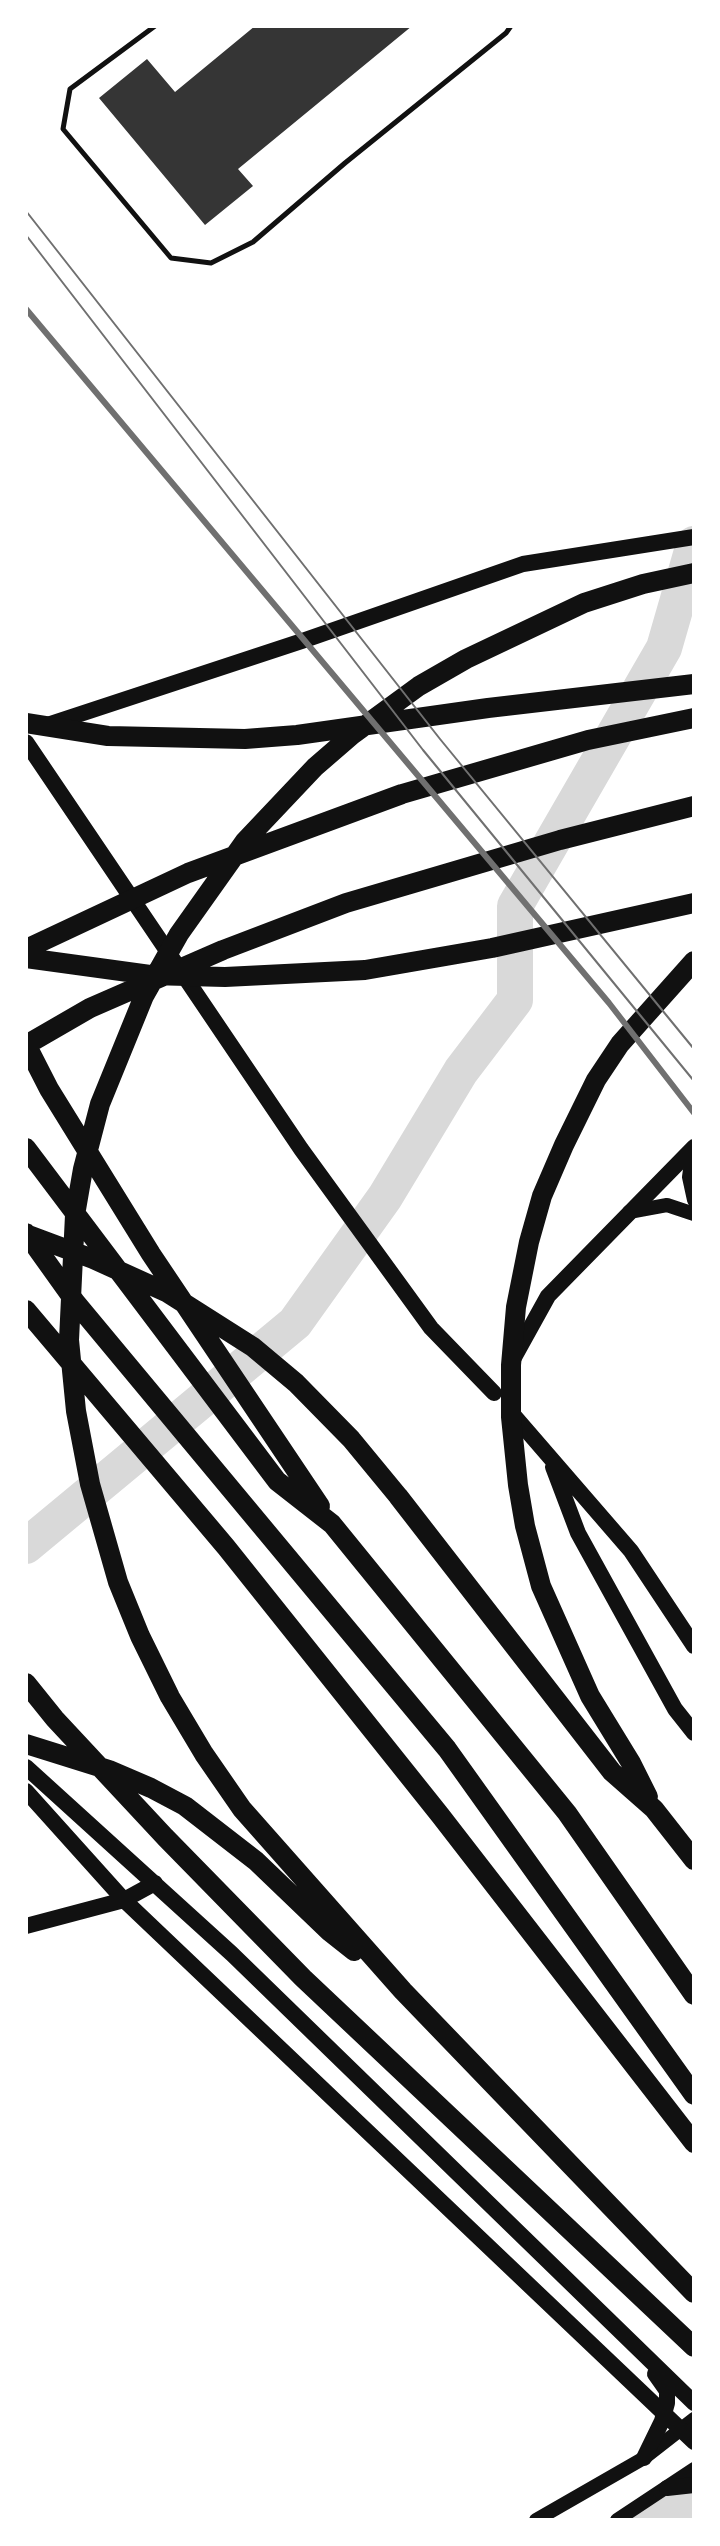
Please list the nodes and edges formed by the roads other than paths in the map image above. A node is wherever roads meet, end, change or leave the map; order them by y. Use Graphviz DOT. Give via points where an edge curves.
graph roads {
  1 [pos="155,26"];
  2 [pos="511,26"];
  3 [pos="694,537"];
  4 [pos="694,573"];
  5 [pos="694,684"];
  6 [pos="694,718"];
  7 [pos="26,723"];
  8 [pos="26,732"];
  9 [pos="26,742"];
  10 [pos="694,806"];
  11 [pos="694,903"];
  12 [pos="26,949"];
  13 [pos="26,958"];
  14 [pos="694,961"];
  15 [pos="26,1044"];
  16 [pos="26,1148"];
  17 [pos="694,1148"];
  18 [pos="694,1200"];
  19 [pos="629,1212"];
  20 [pos="694,1214"];
  21 [pos="26,1234"];
  22 [pos="26,1310"];
  23 [pos="494,1393"];
  24 [pos="550,1457"];
  25 [pos="332,1524"];
  26 [pos="694,1646"];
  27 [pos="26,1683"];
  28 [pos="694,1733"];
  29 [pos="26,1744"];
  30 [pos="26,1767"];
  31 [pos="26,1791"];
  32 [pos="654,1809"];
  33 [pos="694,1860"];
  34 [pos="155,1883"];
  35 [pos="124,1900"];
  36 [pos="26,1926"];
  37 [pos="403,1991"];
  38 [pos="694,1995"];
  39 [pos="694,2095"];
  40 [pos="694,2143"];
  41 [pos="694,2293"];
  42 [pos="635,2346"];
  43 [pos="694,2347"];
  44 [pos="694,2403"];
  45 [pos="694,2419"];
  46 [pos="694,2442"];
  47 [pos="644,2458"];
  48 [pos="694,2469"];
  49 [pos="694,2485"];
  50 [pos="667,2488"];
  51 [pos="536,2520"];
  52 [pos="617,2520"];
  1 -- 2 [label="lane" via="70,89 63,129 171,258 211,263 253,242"];
  3 -- 8 [label="main road" via="523,564"];
  4 -- 37 [label="highway" via="584,603 466,659 419,686 315,767 245,841 179,934 121,1050 83,1169 75,1215 69,1340 90,1484 118,1582 170,1697 204,1754 315,1894"];
  5 -- 7 [label="highway" via="245,739 108,736"];
  6 -- 12 [label="highway" via="535,755 359,809 188,873"];
  9 -- 23 [label="main road" via="301,1149 431,1328"];
  10 -- 15 [label="highway" via="346,903 117,996"];
  11 -- 13 [label="highway" via="447,957 352,971 150,975"];
  14 -- 32 [label="highway" via="620,1044 564,1145 529,1242 511,1365 518,1485 541,1586 590,1696"];
  15 -- 25 [label="highway" via="151,1254"];
  16 -- 25 [label="highway" via="277,1481"];
  17 -- 18 [label="street" via="689,1177"];
  17 -- 19 [label="main road"];
  19 -- 20 [label="street" via="667,1205"];
  19 -- 23 [label="main road" via="548,1296"];
  21 -- 32 [label="highway" via="168,1293 253,1347 296,1383 398,1496 612,1772"];
  21 -- 39 [label="highway" via="76,1303 447,1749"];
  22 -- 40 [label="highway" via="226,1547"];
  23 -- 24 [label="main road"];
  24 -- 26 [label="main road" via="631,1551"];
  24 -- 28 [label="main road" via="578,1533 675,1709"];
  25 -- 38 [label="highway" via="567,1813"];
  27 -- 43 [label="highway" via="165,1837 303,1978"];
  29 -- 37 [label="highway" via="109,1770 185,1806 256,1861 330,1932"];
  30 -- 34 [label="main road"];
  31 -- 35 [label="main road"];
  32 -- 33 [label="highway"];
  34 -- 35 [label="main road"];
  34 -- 42 [label="main road"];
  35 -- 36 [label="main road"];
  35 -- 46 [label="main road"];
  37 -- 41 [label="highway"];
  42 -- 44 [label="main road"];
  42 -- 47 [label="main road" via="667,2391 662,2421"];
  45 -- 47 [label="street"];
  47 -- 51 [label="street"];
  48 -- 50 [label="street"];
  49 -- 50 [label="main road"];
  50 -- 52 [label="street"];
}
